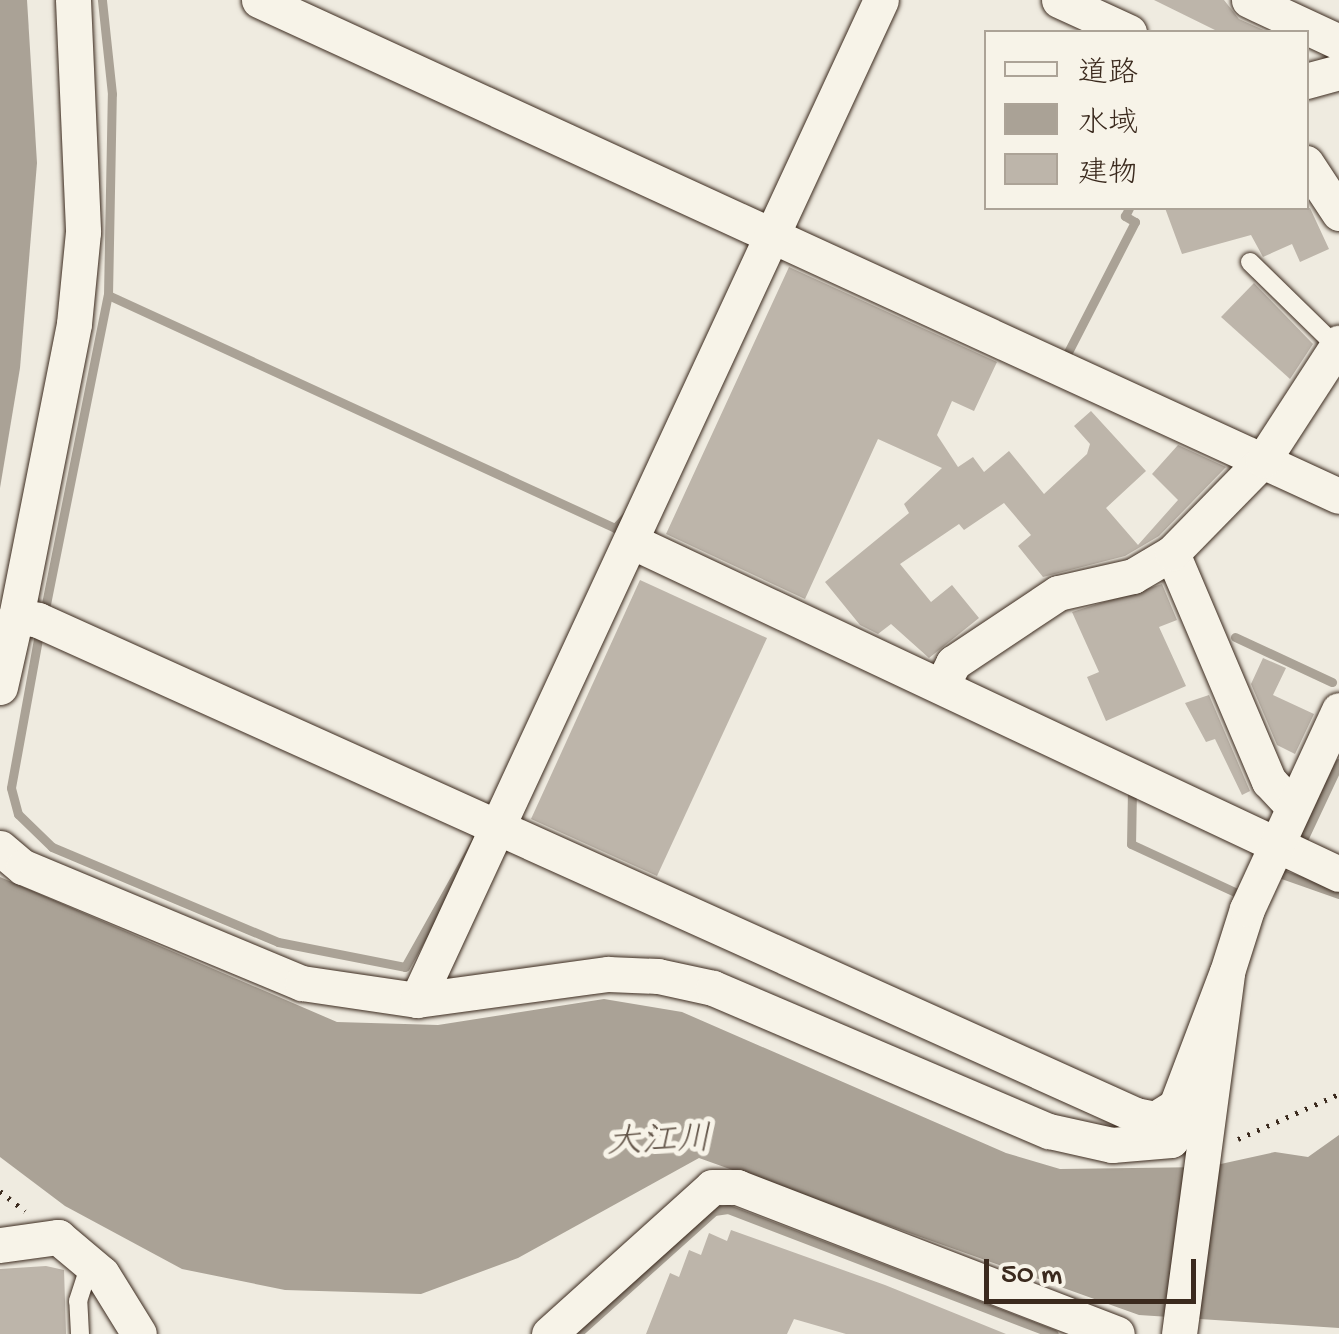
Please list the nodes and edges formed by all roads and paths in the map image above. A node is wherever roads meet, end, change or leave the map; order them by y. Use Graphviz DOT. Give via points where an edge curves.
graph roads {
  1 [pos="73,0"];
  2 [pos="259,0"];
  3 [pos="881,0"];
  4 [pos="1059,0"];
  5 [pos="1250,0"];
  6 [pos="1118,18"];
  7 [pos="1339,42"];
  8 [pos="1339,72"];
  9 [pos="1309,80"];
  10 [pos="1309,168"];
  11 [pos="1339,213"];
  12 [pos="770,240"];
  13 [pos="1250,262"];
  14 [pos="1338,345"];
  15 [pos="1263,460"];
  16 [pos="1339,496"];
  17 [pos="631,541"];
  18 [pos="1172,553"];
  19 [pos="16,616"];
  20 [pos="942,685"];
  21 [pos="0,686"];
  22 [pos="1339,710"];
  23 [pos="1293,807"];
  24 [pos="496,830"];
  25 [pos="1276,844"];
  26 [pos="0,848"];
  27 [pos="1339,874"];
  28 [pos="1227,972"];
  29 [pos="417,1000"];
  30 [pos="1339,1094"];
  31 [pos="1176,1106"];
  32 [pos="1217,1147"];
  33 [pos="0,1245"];
  34 [pos="90,1264"];
  35 [pos="80,1334"];
  36 [pos="139,1334"];
  37 [pos="550,1334"];
  38 [pos="1117,1334"];
  39 [pos="1179,1334"];
  1 -- 19 [label="street" via="83,232 74,324"];
  2 -- 12 [label="street"];
  3 -- 12 [label="street"];
  4 -- 6 [label="street"];
  5 -- 7 [label="street"];
  8 -- 9 [label="street"];
  10 -- 11 [label="street"];
  12 -- 15 [label="street"];
  12 -- 17 [label="street"];
  13 -- 14 [label="lane"];
  14 -- 15 [label="street"];
  15 -- 16 [label="street"];
  15 -- 18 [label="street"];
  17 -- 20 [label="street"];
  17 -- 24 [label="street"];
  18 -- 20 [label="street" via="1133,576 1058,593 953,664"];
  18 -- 23 [label="street" via="1269,780"];
  19 -- 21 [label="street"];
  19 -- 24 [label="street"];
  20 -- 25 [label="street"];
  22 -- 23 [label="street"];
  23 -- 25 [label="street"];
  24 -- 29 [label="street"];
  24 -- 31 [label="street" via="1136,1115 1155,1119"];
  25 -- 27 [label="street"];
  25 -- 28 [label="street"];
  26 -- 29 [label="street" via="23,867 302,983"];
  28 -- 31 [label="street"];
  28 -- 32 [label="street"];
  29 -- 31 [label="street" via="608,974 658,976 712,988 1049,1131 1112,1145 1171,1140"];
  30 -- 32 [label="path"];
  32 -- 39 [label="street"];
  33 -- 34 [label="street" via="58,1238"];
  34 -- 35 [label="lane" via="78,1301"];
  34 -- 36 [label="street"];
  37 -- 38 [label="street" via="712,1187 737,1187"];
}
